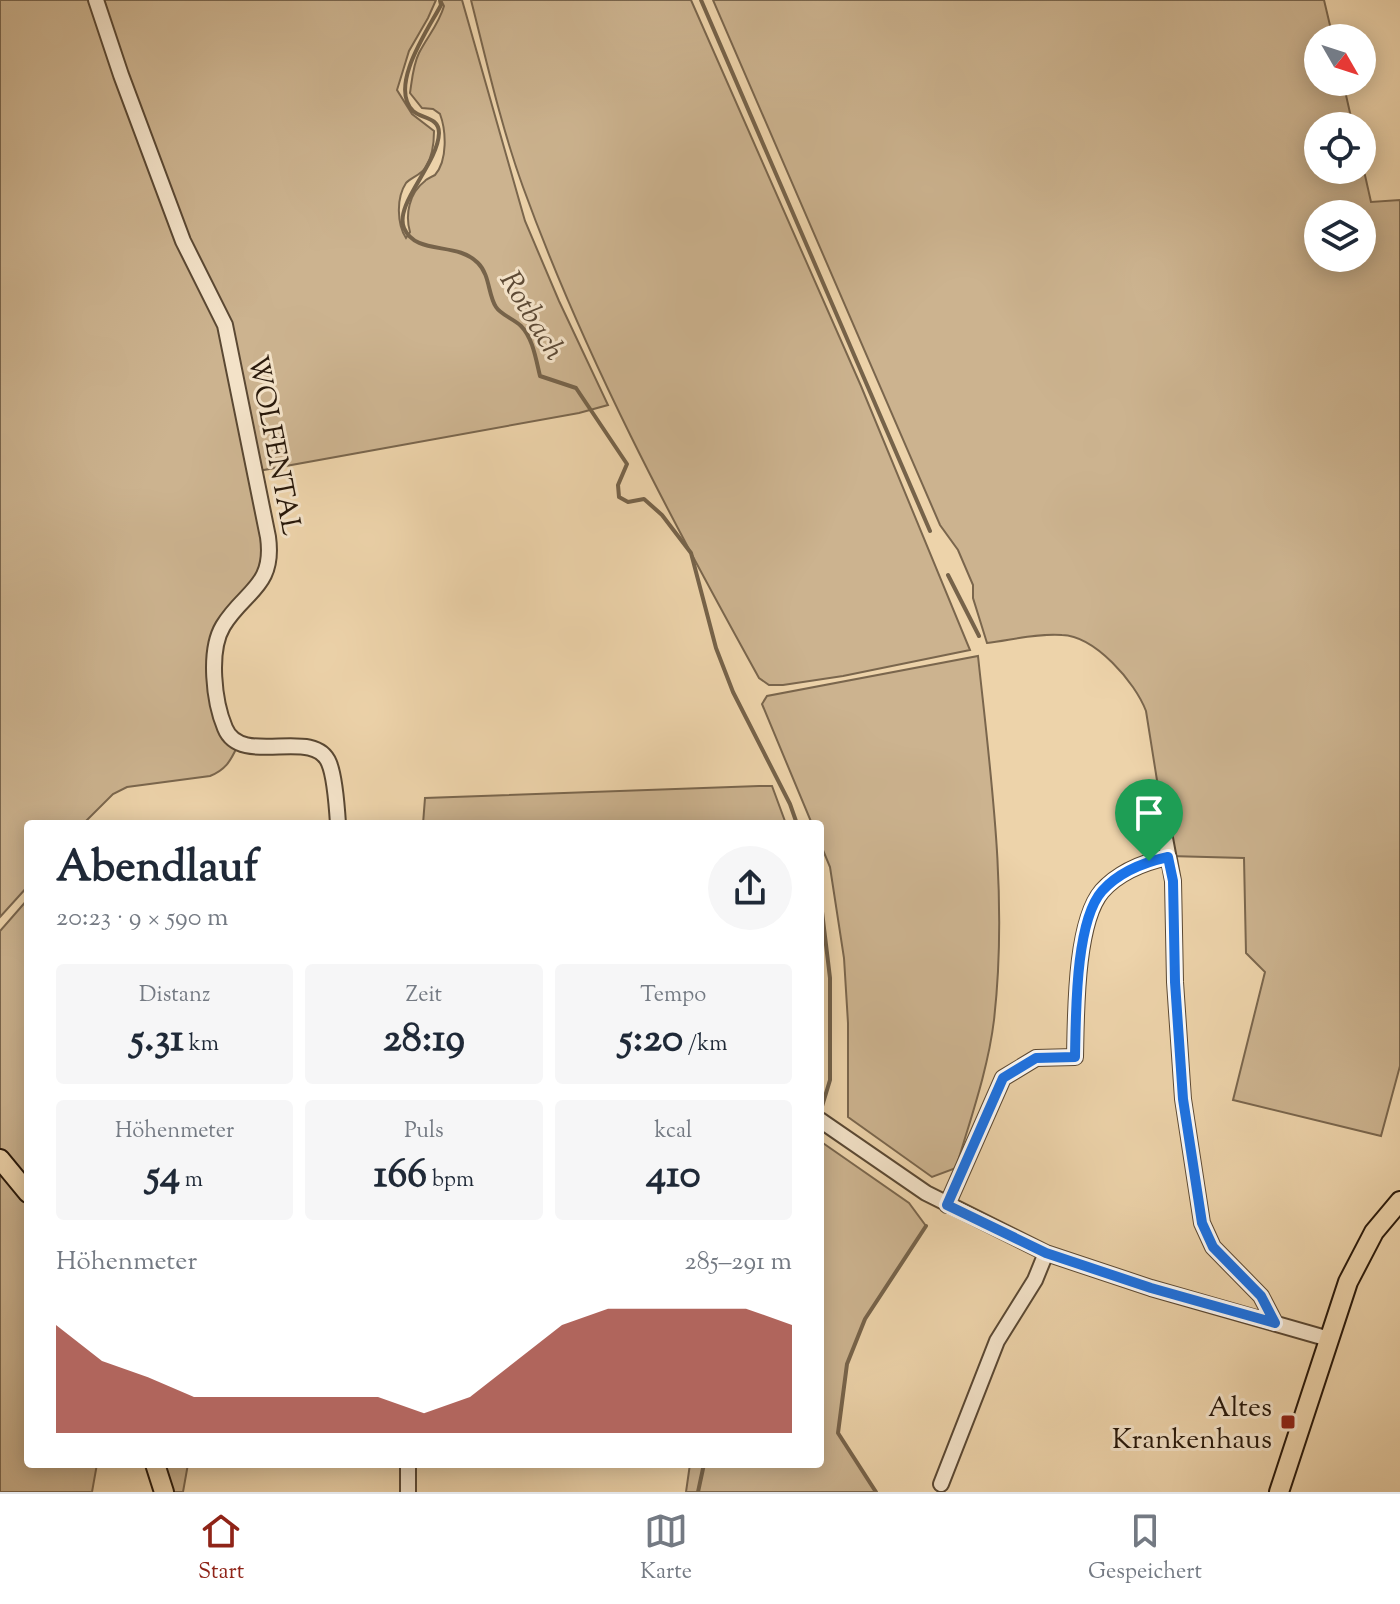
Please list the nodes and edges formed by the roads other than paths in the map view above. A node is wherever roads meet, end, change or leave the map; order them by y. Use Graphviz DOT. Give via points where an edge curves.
graph roads {
  1 [pos="96,0"];
  2 [pos="1159,806"];
  3 [pos="337,820"];
  4 [pos="1168,857"];
  5 [pos="824,1122"];
  6 [pos="0,1159"];
  7 [pos="24,1188"];
  8 [pos="1400,1201"];
  9 [pos="947,1205"];
  10 [pos="1046,1253"];
  11 [pos="1275,1323"];
  12 [pos="1329,1339"];
  13 [pos="156,1468"];
  14 [pos="408,1468"];
  15 [pos="941,1484"];
  16 [pos="164,1492"];
  17 [pos="408,1492"];
  18 [pos="1279,1492"];
  1 -- 3 [label="street, WOLFENTAL" via="183,241 225,325 268,537 270,557 264,576 221,629 215,648 213,667 226,730 241,745 317,751 328,761"];
  2 -- 4 [label="street"];
  4 -- 9 [label="street" via="1126,873 1102,892 1087,920 1076,995 1075,1057 1036,1058 1003,1078"];
  4 -- 11 [label="street" via="1183,1099 1202,1223 1213,1247 1261,1296"];
  5 -- 9 [label="street"];
  6 -- 7 [label="main road"];
  8 -- 12 [label="main road" via="1374,1232 1348,1282"];
  9 -- 10 [label="street"];
  10 -- 11 [label="street"];
  10 -- 15 [label="street" via="997,1341"];
  11 -- 12 [label="street"];
  12 -- 18 [label="main road"];
  13 -- 16 [label="main road"];
  14 -- 17 [label="street"];
}
